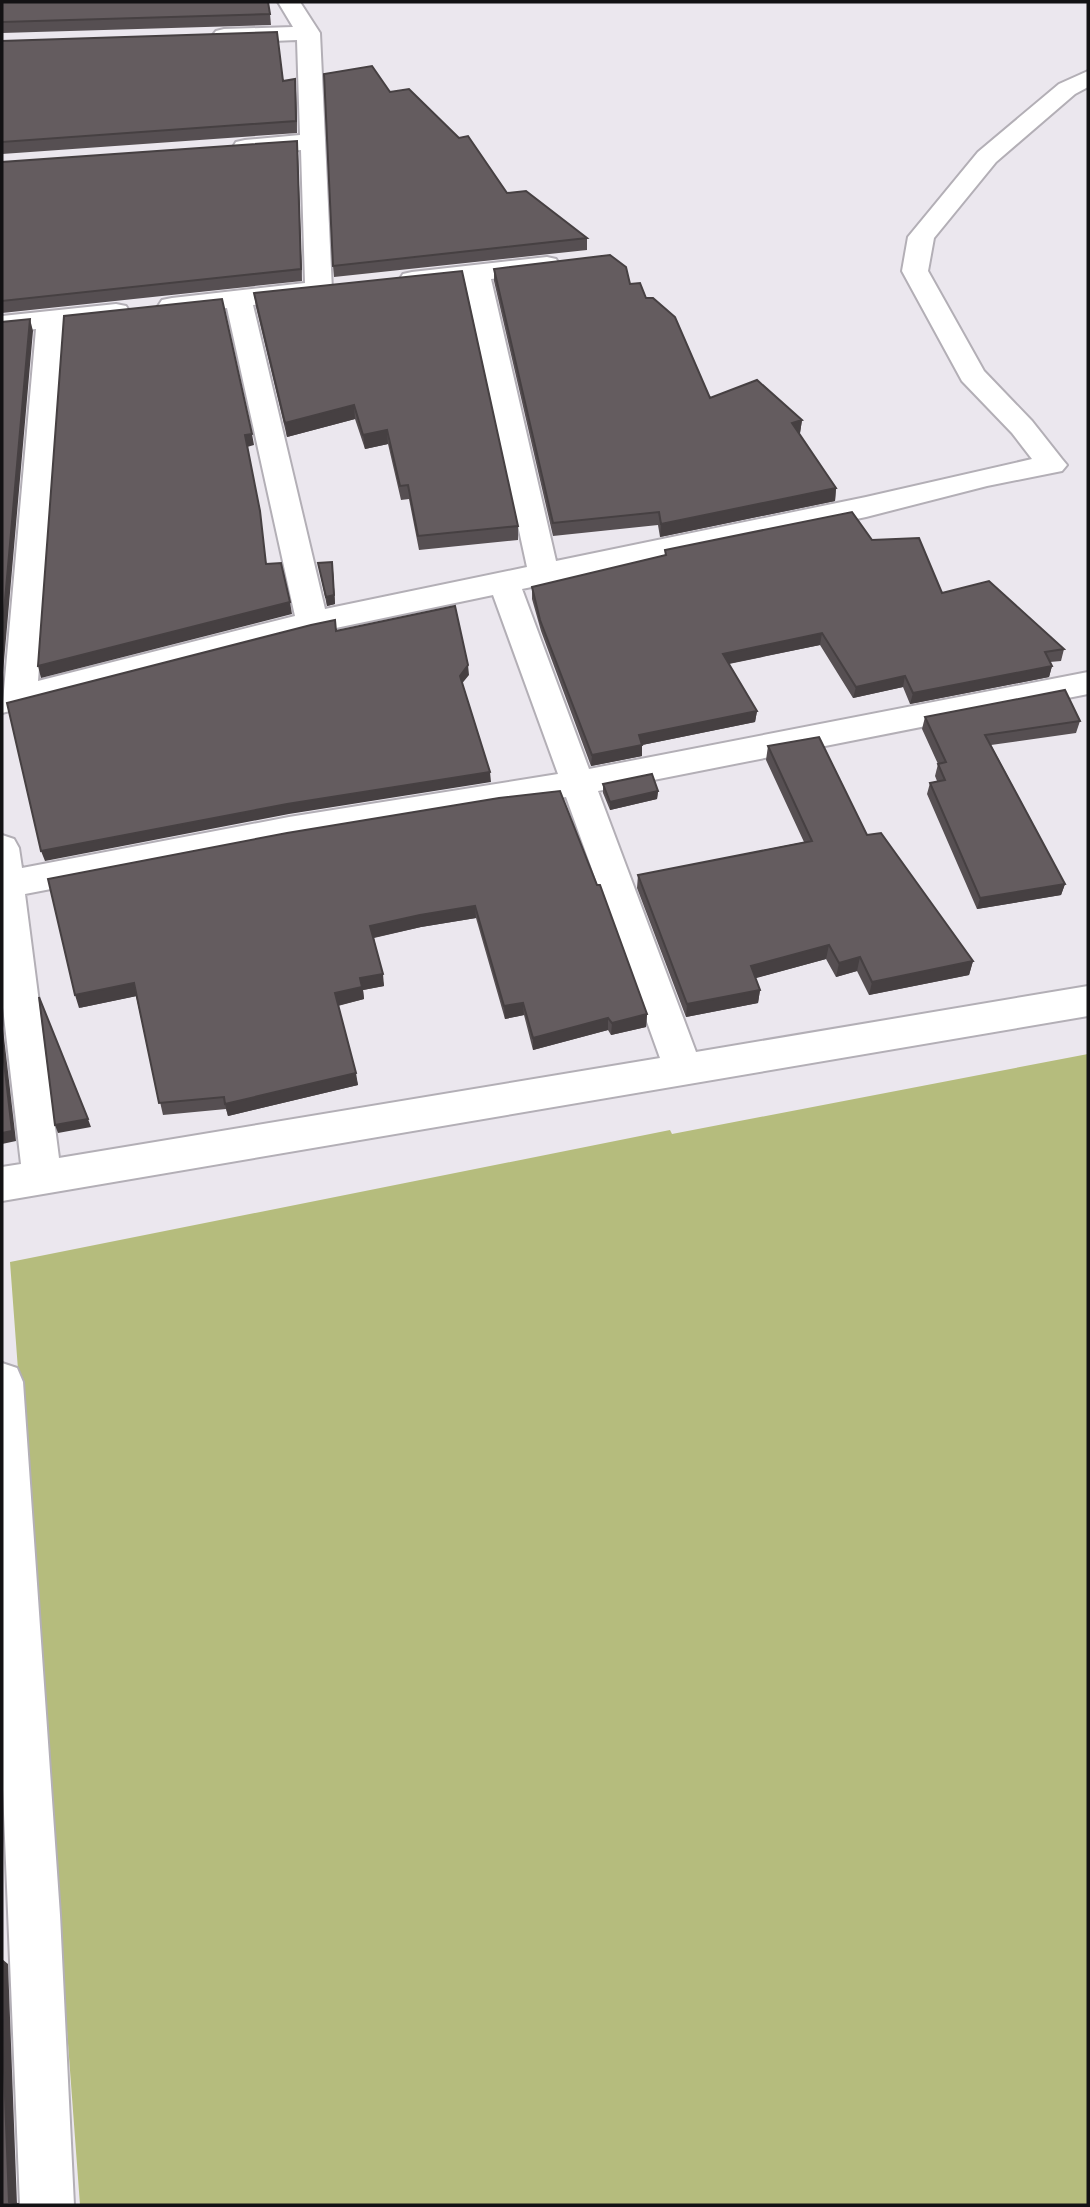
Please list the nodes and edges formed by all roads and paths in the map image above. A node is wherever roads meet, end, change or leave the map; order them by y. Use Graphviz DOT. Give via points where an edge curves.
graph roads {
  1 [pos="289,2"];
  2 [pos="308,33"];
  3 [pos="196,37"];
  4 [pos="1088,78"];
  5 [pos="313,142"];
  6 [pos="218,149"];
  7 [pos="576,262"];
  8 [pos="476,273"];
  9 [pos="384,283"];
  10 [pos="238,299"];
  11 [pos="51,318"];
  12 [pos="2,324"];
  13 [pos="544,574"];
  14 [pos="504,582"];
  15 [pos="312,622"];
  16 [pos="1088,683"];
  17 [pos="11,700"];
  18 [pos="578,783"];
  19 [pos="2,848"];
  20 [pos="6,884"];
  21 [pos="1088,1001"];
  22 [pos="683,1069"];
  23 [pos="42,1178"];
  24 [pos="2,1184"];
  25 [pos="2,1382"];
  26 [pos="18,1920"];
  27 [pos="47,2205"];
  1 -- 2 [label="street"];
  2 -- 3 [label="street"];
  2 -- 5 [label="street"];
  4 -- 13 [label="street" via="1067,89 987,157 921,237 915,271 972,376 1052,465"];
  5 -- 6 [label="street"];
  5 -- 10 [label="street" via="332,288"];
  7 -- 8 [label="street"];
  8 -- 9 [label="street"];
  8 -- 13 [label="street"];
  10 -- 11 [label="street"];
  10 -- 15 [label="street"];
  11 -- 12 [label="street"];
  11 -- 17 [label="street"];
  13 -- 14 [label="street"];
  14 -- 15 [label="street"];
  14 -- 18 [label="street"];
  15 -- 17 [label="street"];
  16 -- 18 [label="street"];
  18 -- 20 [label="street" via="289,830"];
  18 -- 22 [label="street"];
  19 -- 20 [label="street"];
  20 -- 23 [label="street"];
  21 -- 22 [label="street"];
  22 -- 23 [label="street"];
  23 -- 24 [label="street"];
  25 -- 26 [label="street"];
  26 -- 27 [label="street"];
}
